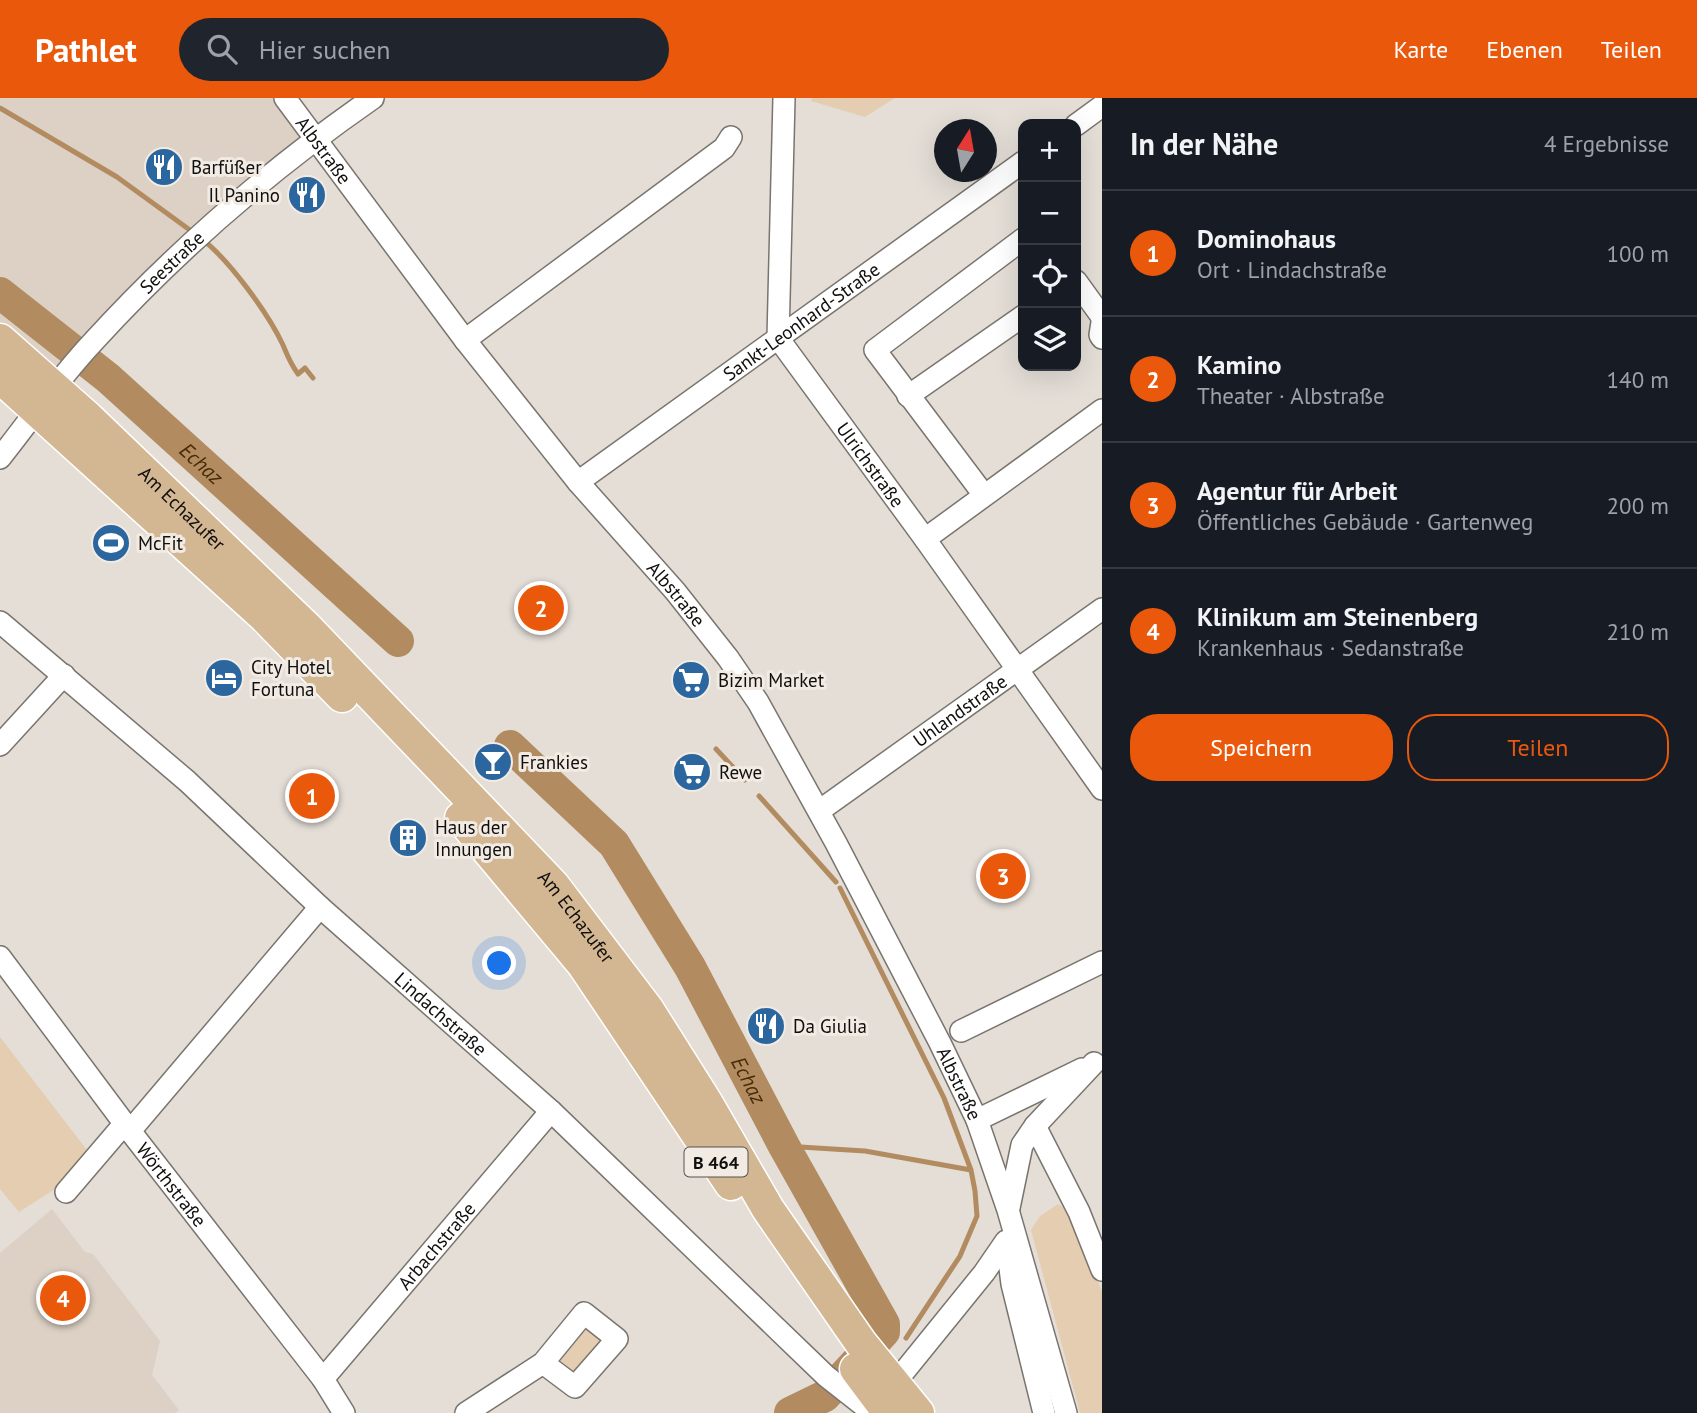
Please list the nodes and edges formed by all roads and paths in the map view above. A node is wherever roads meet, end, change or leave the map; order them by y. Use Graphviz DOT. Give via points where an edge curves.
graph roads {
  1 [pos="285,98"];
  2 [pos="373,98"];
  3 [pos="784,98"];
  4 [pos="1099,98"];
  5 [pos="1102,104"];
  6 [pos="1081,121"];
  7 [pos="731,137"];
  8 [pos="314,139"];
  9 [pos="1018,166"];
  10 [pos="1018,243"];
  11 [pos="1081,288"];
  12 [pos="1018,319"];
  13 [pos="1102,319"];
  14 [pos="778,338"];
  15 [pos="1102,338"];
  16 [pos="0,340"];
  17 [pos="465,340"];
  18 [pos="0,377"];
  19 [pos="52,390"];
  20 [pos="908,396"];
  21 [pos="1102,410"];
  22 [pos="0,458"];
  23 [pos="578,482"];
  24 [pos="984,495"];
  25 [pos="925,538"];
  26 [pos="1102,609"];
  27 [pos="0,622"];
  28 [pos="1018,670"];
  29 [pos="64,675"];
  30 [pos="0,745"];
  31 [pos="1102,789"];
  32 [pos="819,811"];
  33 [pos="320,907"];
  34 [pos="0,957"];
  35 [pos="1102,962"];
  36 [pos="961,1031"];
  37 [pos="1098,1061"];
  38 [pos="551,1111"];
  39 [pos="977,1120"];
  40 [pos="1035,1126"];
  41 [pos="127,1127"];
  42 [pos="986,1143"];
  43 [pos="66,1192"];
  44 [pos="1008,1210"];
  45 [pos="1006,1241"];
  46 [pos="1102,1270"];
  47 [pos="984,1273"];
  48 [pos="1012,1283"];
  49 [pos="845,1359"];
  50 [pos="543,1363"];
  51 [pos="323,1379"];
  52 [pos="878,1395"];
  53 [pos="344,1413"];
  54 [pos="466,1413"];
  55 [pos="918,1413"];
  56 [pos="1044,1413"];
  57 [pos="1066,1413"];
  1 -- 8 [label="street, Albstraße"];
  2 -- 8 [label="street, Seestraße"];
  3 -- 14 [label="street"];
  4 -- 5 [label="street"];
  5 -- 6 [label="street"];
  7 -- 17 [label="street" via="724,148"];
  8 -- 17 [label="street, Albstraße"];
  8 -- 19 [label="street, Seestraße" via="185,250 93,341"];
  9 -- 14 [label="street, Sankt-Leonhard-Straße"];
  10 -- 20 [label="street" via="875,350"];
  11 -- 13 [label="street"];
  12 -- 20 [label="street"];
  13 -- 15 [label="street"];
  14 -- 23 [label="street, Sankt-Leonhard-Straße"];
  14 -- 25 [label="street, Ulrichstraße"];
  16 -- 19 [label="main road, Am Echazufer / B 464"];
  17 -- 23 [label="street, Albstraße"];
  18 -- 19 [label="main road, Am Echazufer / B 464"];
  19 -- 22 [label="street, Seestraße"];
  19 -- 49 [label="main road, Am Echazufer / B 464" via="471,827 583,964"];
  20 -- 24 [label="street"];
  21 -- 24 [label="street"];
  23 -- 32 [label="street, Albstraße" via="675,591 728,659 758,702"];
  24 -- 25 [label="street"];
  25 -- 28 [label="street, Ulrichstraße"];
  26 -- 28 [label="street, Uhlandstraße"];
  27 -- 29 [label="street, Lindachstraße"];
  28 -- 31 [label="street, Ulrichstraße"];
  28 -- 32 [label="street, Uhlandstraße"];
  29 -- 30 [label="street"];
  29 -- 33 [label="street, Lindachstraße" via="187,781"];
  32 -- 39 [label="street, Albstraße"];
  33 -- 38 [label="street, Lindachstraße"];
  33 -- 41 [label="street"];
  34 -- 41 [label="street, Wörthstraße"];
  35 -- 36 [label="street"];
  37 -- 39 [label="street"];
  37 -- 40 [label="street, Albstraße"];
  38 -- 49 [label="street, Lindachstraße"];
  38 -- 51 [label="street, Arbachstraße"];
  39 -- 42 [label="street, Albstraße"];
  40 -- 44 [label="street, Albstraße" via="1022,1145"];
  40 -- 46 [label="street" via="1079,1212"];
  41 -- 43 [label="street"];
  41 -- 51 [label="street, Wörthstraße"];
  42 -- 44 [label="street, Albstraße"];
  42 -- 45 [label="street, Albstraße"];
  44 -- 57 [label="street, Albstraße"];
  45 -- 47 [label="street"];
  45 -- 48 [label="street, Albstraße"];
  47 -- 48 [label="street"];
  47 -- 52 [label="street"];
  48 -- 56 [label="street, Albstraße"];
  49 -- 52 [label="main road, Am Echazufer / B 464"];
  50 -- 54 [label="street"];
  51 -- 53 [label="street, Wörthstraße"];
  52 -- 55 [label="main road, Am Echazufer / B 464"];
}
